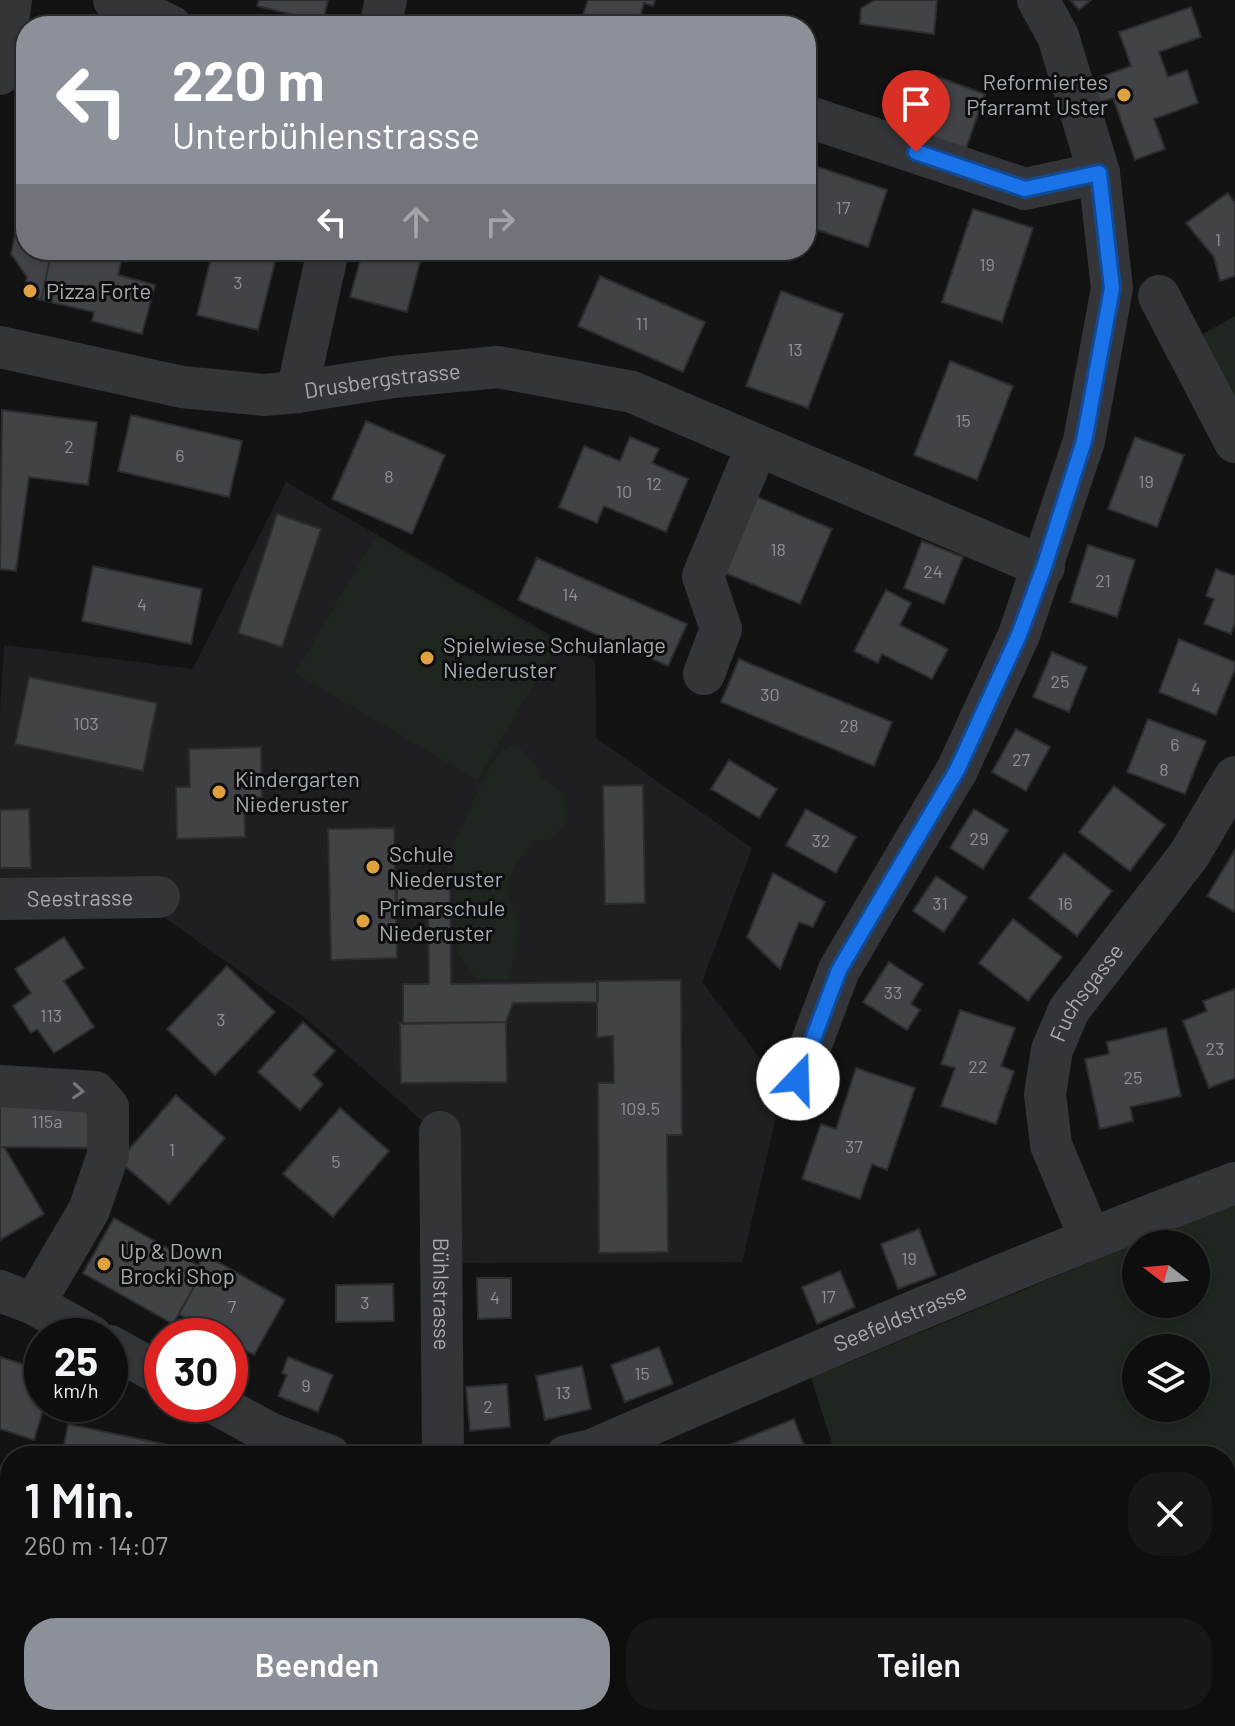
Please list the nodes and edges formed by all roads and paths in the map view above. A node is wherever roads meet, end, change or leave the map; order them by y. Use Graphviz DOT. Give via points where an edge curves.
graph roads {
  1 [pos="11,0"];
  2 [pos="114,0"];
  3 [pos="1038,0"];
  4 [pos="149,16"];
  5 [pos="0,74"];
  6 [pos="816,119"];
  7 [pos="1099,173"];
  8 [pos="326,260"];
  9 [pos="1159,296"];
  10 [pos="0,347"];
  11 [pos="297,392"];
  12 [pos="1235,442"];
  13 [pos="757,446"];
  14 [pos="1044,567"];
  15 [pos="704,674"];
  16 [pos="1235,777"];
  17 [pos="159,897"];
  18 [pos="0,899"];
  19 [pos="798,1079"];
  20 [pos="0,1086"];
  21 [pos="440,1132"];
  22 [pos="1235,1183"];
  23 [pos="1090,1238"];
  24 [pos="17,1298"];
  25 [pos="56,1318"];
  26 [pos="248,1421"];
  27 [pos="303,1446"];
  28 [pos="443,1446"];
  29 [pos="601,1446"];
  1 -- 5 [label="street"];
  2 -- 4 [label="street"];
  3 -- 7 [label="street" via="1058,36"];
  6 -- 7 [label="street" via="1025,189"];
  7 -- 14 [label="street" via="1112,288 1084,441"];
  8 -- 11 [label="street"];
  9 -- 12 [label="street"];
  10 -- 11 [label="street, Drusbergstrasse" via="182,387 264,395"];
  11 -- 13 [label="street, Drusbergstrasse" via="498,367 632,392"];
  13 -- 14 [label="street, Drusbergstrasse"];
  13 -- 15 [label="street" via="703,576 721,629"];
  14 -- 19 [label="street" via="957,770 839,970"];
  16 -- 23 [label="street, Fuchsgasse" via="1189,855 1069,1010 1052,1050 1045,1094 1051,1145"];
  17 -- 18 [label="street, Seestrasse"];
  20 -- 24 [label="street, one-way" via="95,1092 108,1107 108,1155 89,1210"];
  21 -- 28 [label="street, Bühlstrasse"];
  22 -- 23 [label="street, Seefeldstrasse"];
  23 -- 29 [label="street, Seefeldstrasse"];
  24 -- 25 [label="street"];
  26 -- 27 [label="street"];
}
